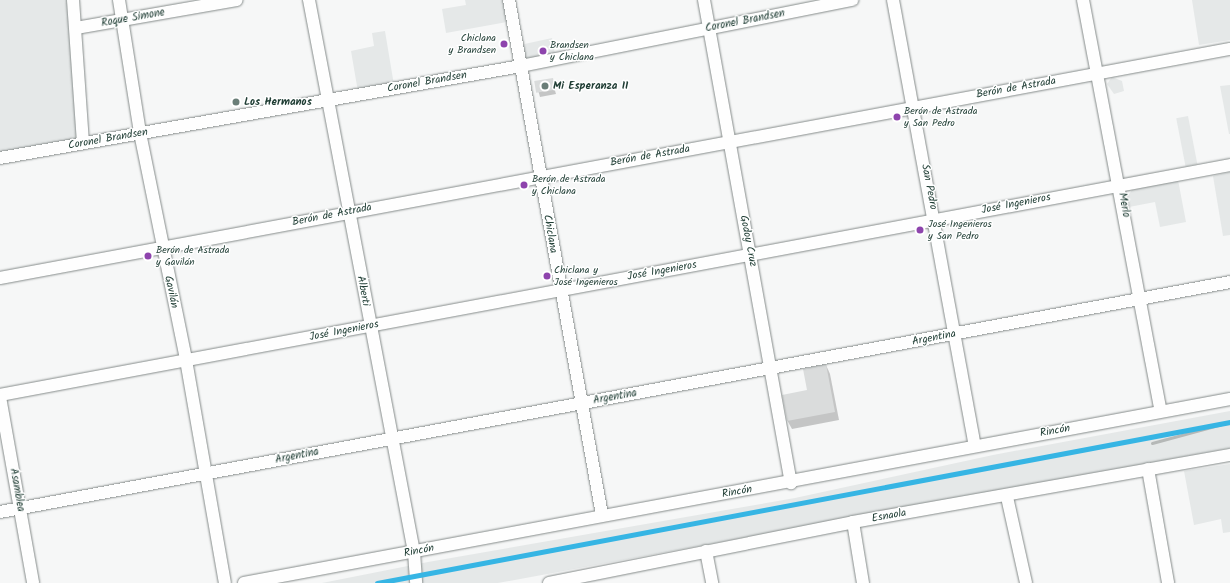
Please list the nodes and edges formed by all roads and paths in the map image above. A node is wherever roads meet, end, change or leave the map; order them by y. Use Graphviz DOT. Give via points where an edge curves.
graph roads {
  1 [pos="74,0"];
  2 [pos="119,0"];
  3 [pos="237,0"];
  4 [pos="309,0"];
  5 [pos="508,0"];
  6 [pos="704,0"];
  7 [pos="852,0"];
  8 [pos="893,0"];
  9 [pos="1083,0"];
  10 [pos="123,19"];
  11 [pos="76,28"];
  12 [pos="709,28"];
  13 [pos="1230,49"];
  14 [pos="521,66"];
  15 [pos="1098,73"];
  16 [pos="328,99"];
  17 [pos="914,107"];
  18 [pos="140,133"];
  19 [pos="729,142"];
  20 [pos="83,143"];
  21 [pos="0,158"];
  22 [pos="1230,165"];
  23 [pos="540,177"];
  24 [pos="1120,184"];
  25 [pos="348,212"];
  26 [pos="935,219"];
  27 [pos="162,248"];
  28 [pos="751,256"];
  29 [pos="0,278"];
  30 [pos="1230,282"];
  31 [pos="561,289"];
  32 [pos="1141,298"];
  33 [pos="370,326"];
  34 [pos="956,334"];
  35 [pos="186,360"];
  36 [pos="772,368"];
  37 [pos="0,396"];
  38 [pos="1230,400"];
  39 [pos="582,403"];
  40 [pos="1161,411"];
  41 [pos="391,438"];
  42 [pos="975,445"];
  43 [pos="1230,455"];
  44 [pos="1148,470"];
  45 [pos="207,473"];
  46 [pos="791,483"];
  47 [pos="1007,496"];
  48 [pos="20,508"];
  49 [pos="0,512"];
  50 [pos="602,515"];
  51 [pos="853,522"];
  52 [pos="414,552"];
  53 [pos="706,552"];
  54 [pos="562,582"];
  55 [pos="33,583"];
  56 [pos="225,583"];
  57 [pos="244,583"];
  58 [pos="416,583"];
  59 [pos="549,583"];
  60 [pos="712,583"];
  61 [pos="863,583"];
  62 [pos="1026,583"];
  63 [pos="1168,583"];
  1 -- 11 [label="street"];
  2 -- 10 [label="street, Gavilán"];
  3 -- 10 [label="street, Roque Simone"];
  4 -- 16 [label="street, Alberti"];
  5 -- 14 [label="street, Chiclana"];
  6 -- 12 [label="street, Godoy Cruz"];
  7 -- 12 [label="street, Coronel Brandsen"];
  8 -- 17 [label="street, San Pedro"];
  9 -- 15 [label="street, Merlo"];
  10 -- 11 [label="street, Roque Simone"];
  10 -- 18 [label="street, Gavilán"];
  11 -- 20 [label="street"];
  12 -- 14 [label="street, Coronel Brandsen"];
  12 -- 19 [label="street, Godoy Cruz"];
  13 -- 15 [label="street, Berón de Astrada"];
  14 -- 16 [label="street, Coronel Brandsen"];
  14 -- 23 [label="street, Chiclana"];
  15 -- 17 [label="street, Berón de Astrada"];
  15 -- 24 [label="street, Merlo"];
  16 -- 18 [label="street, Coronel Brandsen"];
  16 -- 25 [label="street, Alberti"];
  17 -- 19 [label="street, Berón de Astrada"];
  17 -- 26 [label="street, San Pedro"];
  18 -- 20 [label="street, Coronel Brandsen"];
  18 -- 27 [label="street, Gavilán"];
  19 -- 23 [label="street, Berón de Astrada"];
  19 -- 28 [label="street, Godoy Cruz"];
  20 -- 21 [label="street, Coronel Brandsen"];
  22 -- 24 [label="street, José Ingenieros"];
  23 -- 25 [label="street, Berón de Astrada"];
  23 -- 31 [label="street, Chiclana"];
  24 -- 26 [label="street, José Ingenieros"];
  24 -- 32 [label="street, Merlo"];
  25 -- 27 [label="street, Berón de Astrada"];
  25 -- 33 [label="street, Alberti"];
  26 -- 28 [label="street, José Ingenieros"];
  26 -- 34 [label="street, San Pedro"];
  27 -- 29 [label="street, Berón de Astrada"];
  27 -- 35 [label="street, Gavilán"];
  28 -- 31 [label="street, José Ingenieros"];
  28 -- 36 [label="street, Godoy Cruz"];
  30 -- 32 [label="street, Argentina"];
  31 -- 33 [label="street, José Ingenieros"];
  31 -- 39 [label="street, Chiclana"];
  32 -- 34 [label="street, Argentina"];
  32 -- 40 [label="street, Merlo"];
  33 -- 35 [label="street, José Ingenieros"];
  33 -- 41 [label="street, Alberti"];
  34 -- 36 [label="street, Argentina"];
  34 -- 42 [label="street, San Pedro"];
  35 -- 37 [label="street, José Ingenieros"];
  35 -- 45 [label="street, Gavilán"];
  36 -- 39 [label="street, Argentina"];
  36 -- 46 [label="street, Godoy Cruz"];
  37 -- 48 [label="street, Asamblea"];
  38 -- 40 [label="street, Rincón"];
  39 -- 41 [label="street, Argentina"];
  39 -- 50 [label="street, Chiclana"];
  40 -- 42 [label="street, Rincón"];
  41 -- 45 [label="street, Argentina"];
  41 -- 52 [label="street, Alberti"];
  42 -- 46 [label="street, Rincón"];
  43 -- 44 [label="street, Esnaola"];
  44 -- 47 [label="street, Esnaola"];
  44 -- 63 [label="street"];
  45 -- 48 [label="street, Argentina"];
  45 -- 56 [label="street, Gavilán"];
  46 -- 50 [label="street, Rincón"];
  47 -- 51 [label="street, Esnaola"];
  47 -- 62 [label="street"];
  48 -- 49 [label="street, Argentina"];
  48 -- 55 [label="street, Asamblea"];
  50 -- 52 [label="street, Rincón"];
  51 -- 53 [label="street, Esnaola"];
  51 -- 61 [label="street"];
  52 -- 57 [label="street, Rincón"];
  52 -- 58 [label="street, Alberti"];
  53 -- 54 [label="street, Esnaola"];
  53 -- 60 [label="street"];
  54 -- 59 [label="street, Esnaola"];
}
